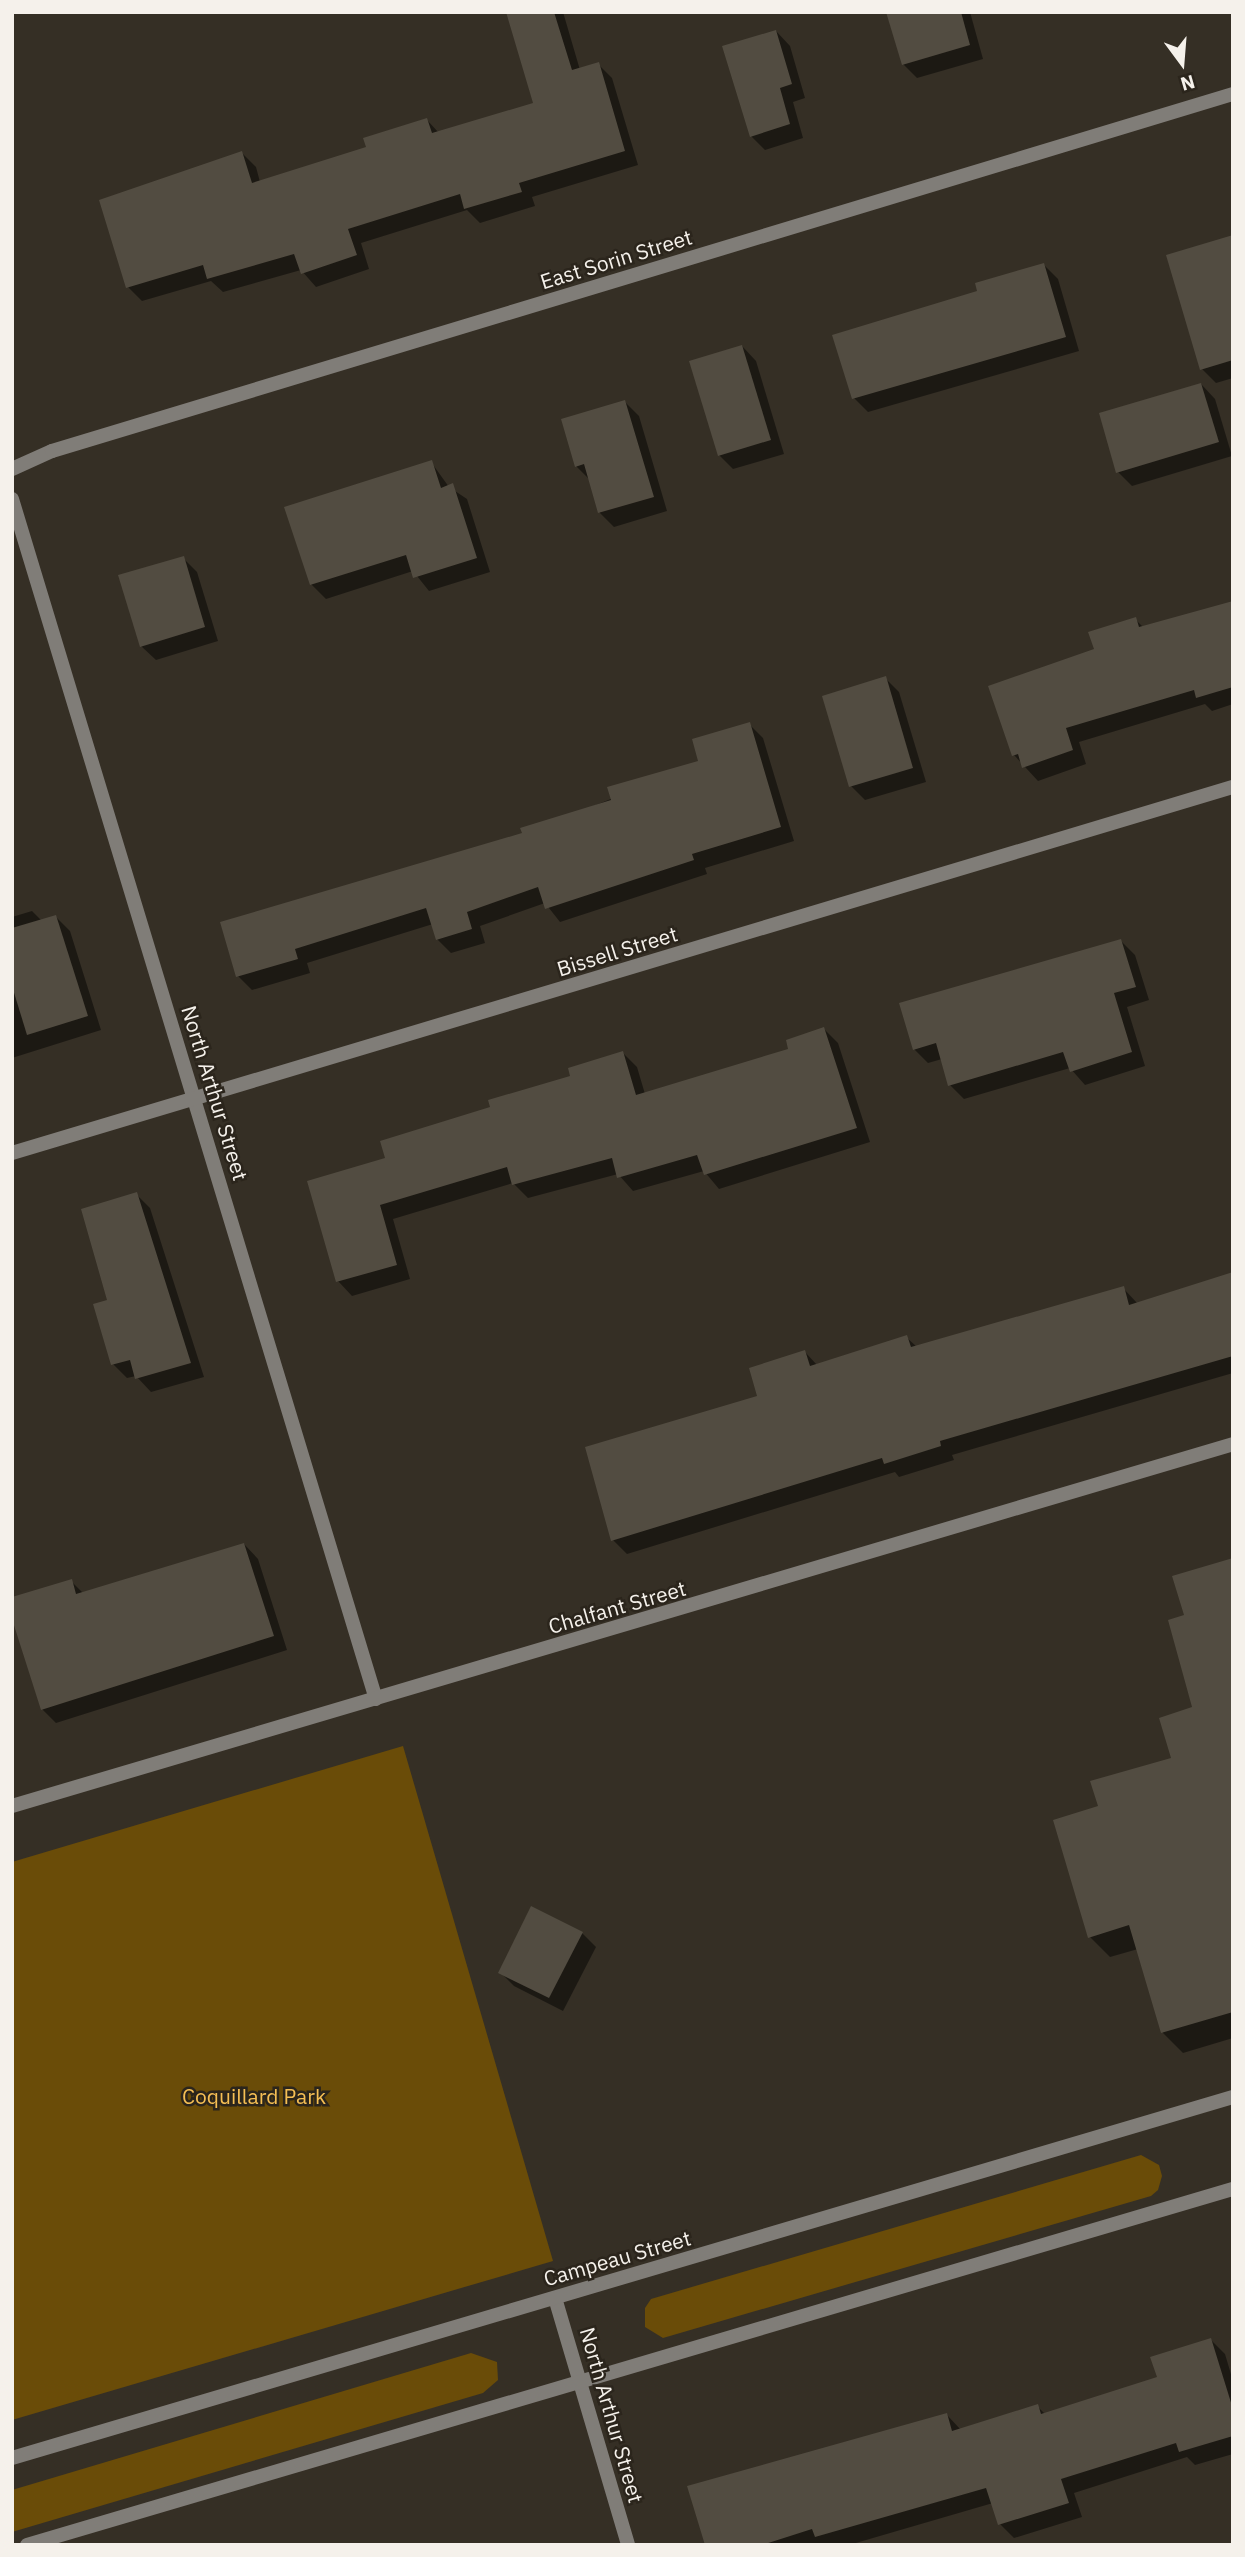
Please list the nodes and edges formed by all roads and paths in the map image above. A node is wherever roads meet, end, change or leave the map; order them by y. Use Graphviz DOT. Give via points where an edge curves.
graph roads {
  1 [pos="1233,94"];
  2 [pos="12,469"];
  3 [pos="12,499"];
  4 [pos="1233,787"];
  5 [pos="195,1098"];
  6 [pos="12,1153"];
  7 [pos="1233,1444"];
  8 [pos="376,1699"];
  9 [pos="12,1806"];
  10 [pos="1233,2097"];
  11 [pos="1233,2189"];
  12 [pos="555,2298"];
  13 [pos="580,2381"];
  14 [pos="12,2458"];
  15 [pos="27,2545"];
  16 [pos="628,2545"];
  1 -- 2 [label="street, East Sorin Street" via="52,451"];
  3 -- 5 [label="street, North Arthur Street"];
  4 -- 5 [label="street, Bissell Street"];
  5 -- 6 [label="street, Bissell Street"];
  5 -- 8 [label="street, North Arthur Street"];
  7 -- 8 [label="street, Chalfant Street"];
  8 -- 9 [label="street, Chalfant Street"];
  10 -- 12 [label="street, Campeau Street"];
  11 -- 13 [label="street"];
  12 -- 13 [label="street, North Arthur Street"];
  12 -- 14 [label="street, Campeau Street"];
  13 -- 15 [label="street"];
  13 -- 16 [label="street, North Arthur Street"];
}
